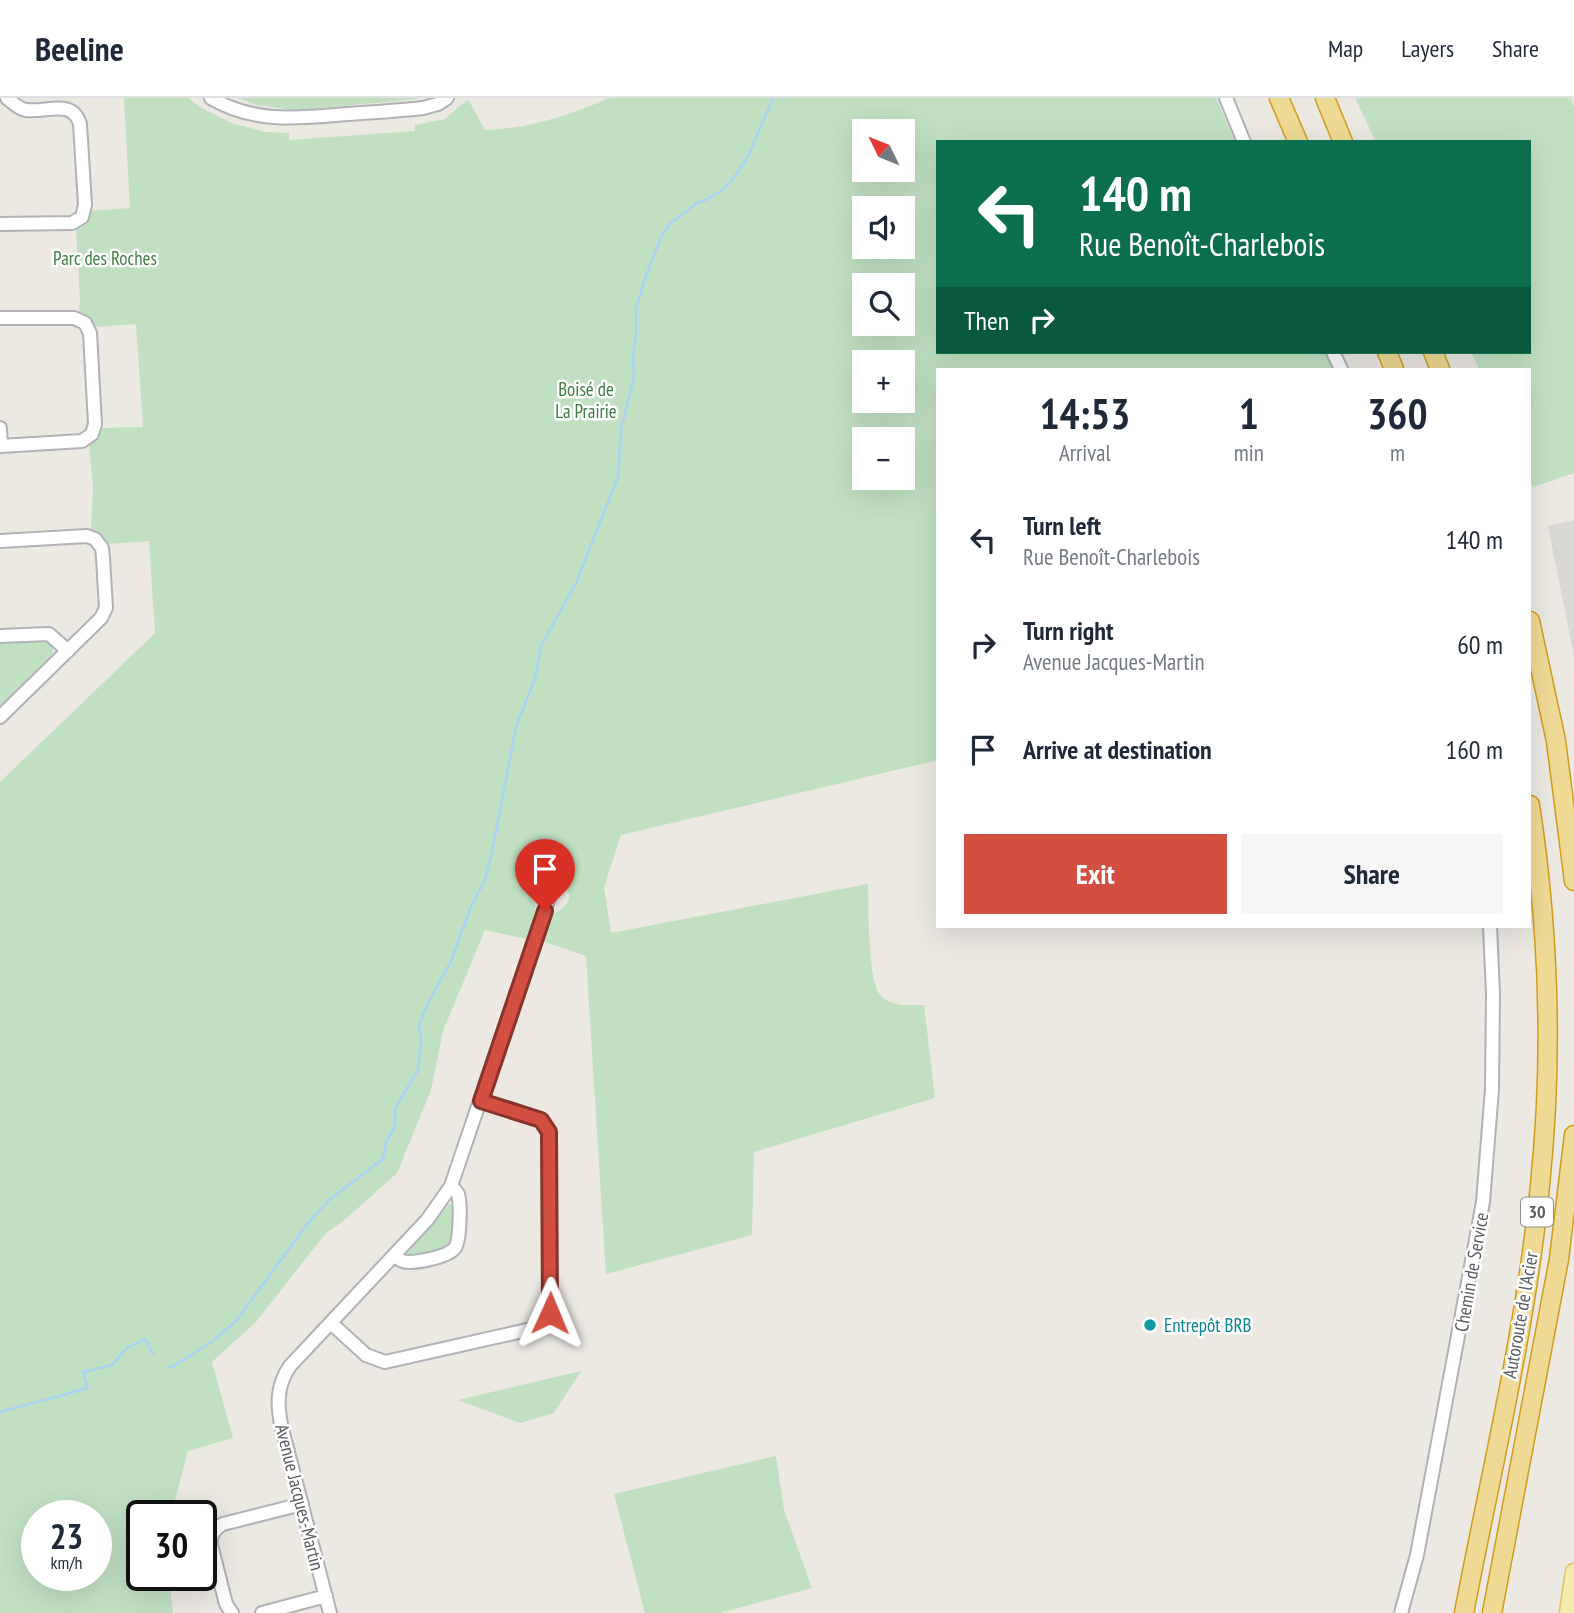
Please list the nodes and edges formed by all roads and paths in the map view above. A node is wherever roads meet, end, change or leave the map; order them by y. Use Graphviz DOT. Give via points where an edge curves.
graph roads {
  1 [pos="7,98"];
  2 [pos="212,98"];
  3 [pos="447,98"];
  4 [pos="1226,98"];
  5 [pos="1279,98"];
  6 [pos="1325,98"];
  7 [pos="0,108"];
  8 [pos="1243,140"];
  9 [pos="1297,140"];
  10 [pos="1342,140"];
  11 [pos="0,224"];
  12 [pos="0,318"];
  13 [pos="0,428"];
  14 [pos="1,446"];
  15 [pos="0,541"];
  16 [pos="1531,625"];
  17 [pos="0,636"];
  18 [pos="68,651"];
  19 [pos="0,717"];
  20 [pos="1531,813"];
  21 [pos="1574,881"];
  22 [pos="549,897"];
  23 [pos="1490,928"];
  24 [pos="481,1101"];
  25 [pos="1574,1135"];
  26 [pos="451,1186"];
  27 [pos="394,1255"];
  28 [pos="331,1323"];
  29 [pos="302,1504"];
  30 [pos="1574,1572"];
  31 [pos="326,1596"];
  32 [pos="232,1613"];
  33 [pos="262,1613"];
  34 [pos="330,1613"];
  35 [pos="1401,1613"];
  36 [pos="1464,1613"];
  37 [pos="1492,1613"];
  38 [pos="1568,1613"];
  1 -- 7 [label="street"];
  1 -- 11 [label="street" via="24,110 65,108 76,114 85,205 82,217 72,223"];
  2 -- 3 [label="street" via="251,115 287,119 418,109"];
  4 -- 8 [label="street"];
  5 -- 9 [label="highway"];
  6 -- 10 [label="highway"];
  12 -- 14 [label="street" via="74,318 85,323 90,333 94,424 92,434 82,441"];
  13 -- 14 [label="street"];
  15 -- 18 [label="street" via="87,536 100,545 106,612"];
  16 -- 21 [label="highway" via="1560,762"];
  17 -- 18 [label="street" via="49,634"];
  18 -- 19 [label="street"];
  20 -- 36 [label="highway, Autoroute de l'Acier / 30" via="1546,983 1542,1167 1525,1295"];
  22 -- 24 [label="street, Avenue Jacques-Martin"];
  23 -- 35 [label="street, Chemin de Service" via="1492,1089 1483,1202 1417,1555"];
  24 -- 26 [label="street, Avenue Jacques-Martin"];
  24 -- 28 [label="street" via="541,1120 549,1132 550,1306 545,1323 385,1362 366,1355"];
  25 -- 37 [label="highway, Autoroute de l'Acier / 30" via="1559,1259"];
  26 -- 27 [label="street, Avenue Jacques-Martin"];
  26 -- 27 [label="street" via="459,1204 454,1249 409,1262"];
  27 -- 28 [label="street, Avenue Jacques-Martin"];
  28 -- 29 [label="street, Avenue Jacques-Martin" via="290,1366 279,1393 282,1429"];
  29 -- 31 [label="street, Avenue Jacques-Martin"];
  29 -- 32 [label="street" via="223,1524 212,1535 226,1604"];
  30 -- 38 [label="main road"];
  31 -- 33 [label="street"];
  31 -- 34 [label="street, Avenue Jacques-Martin"];
}
